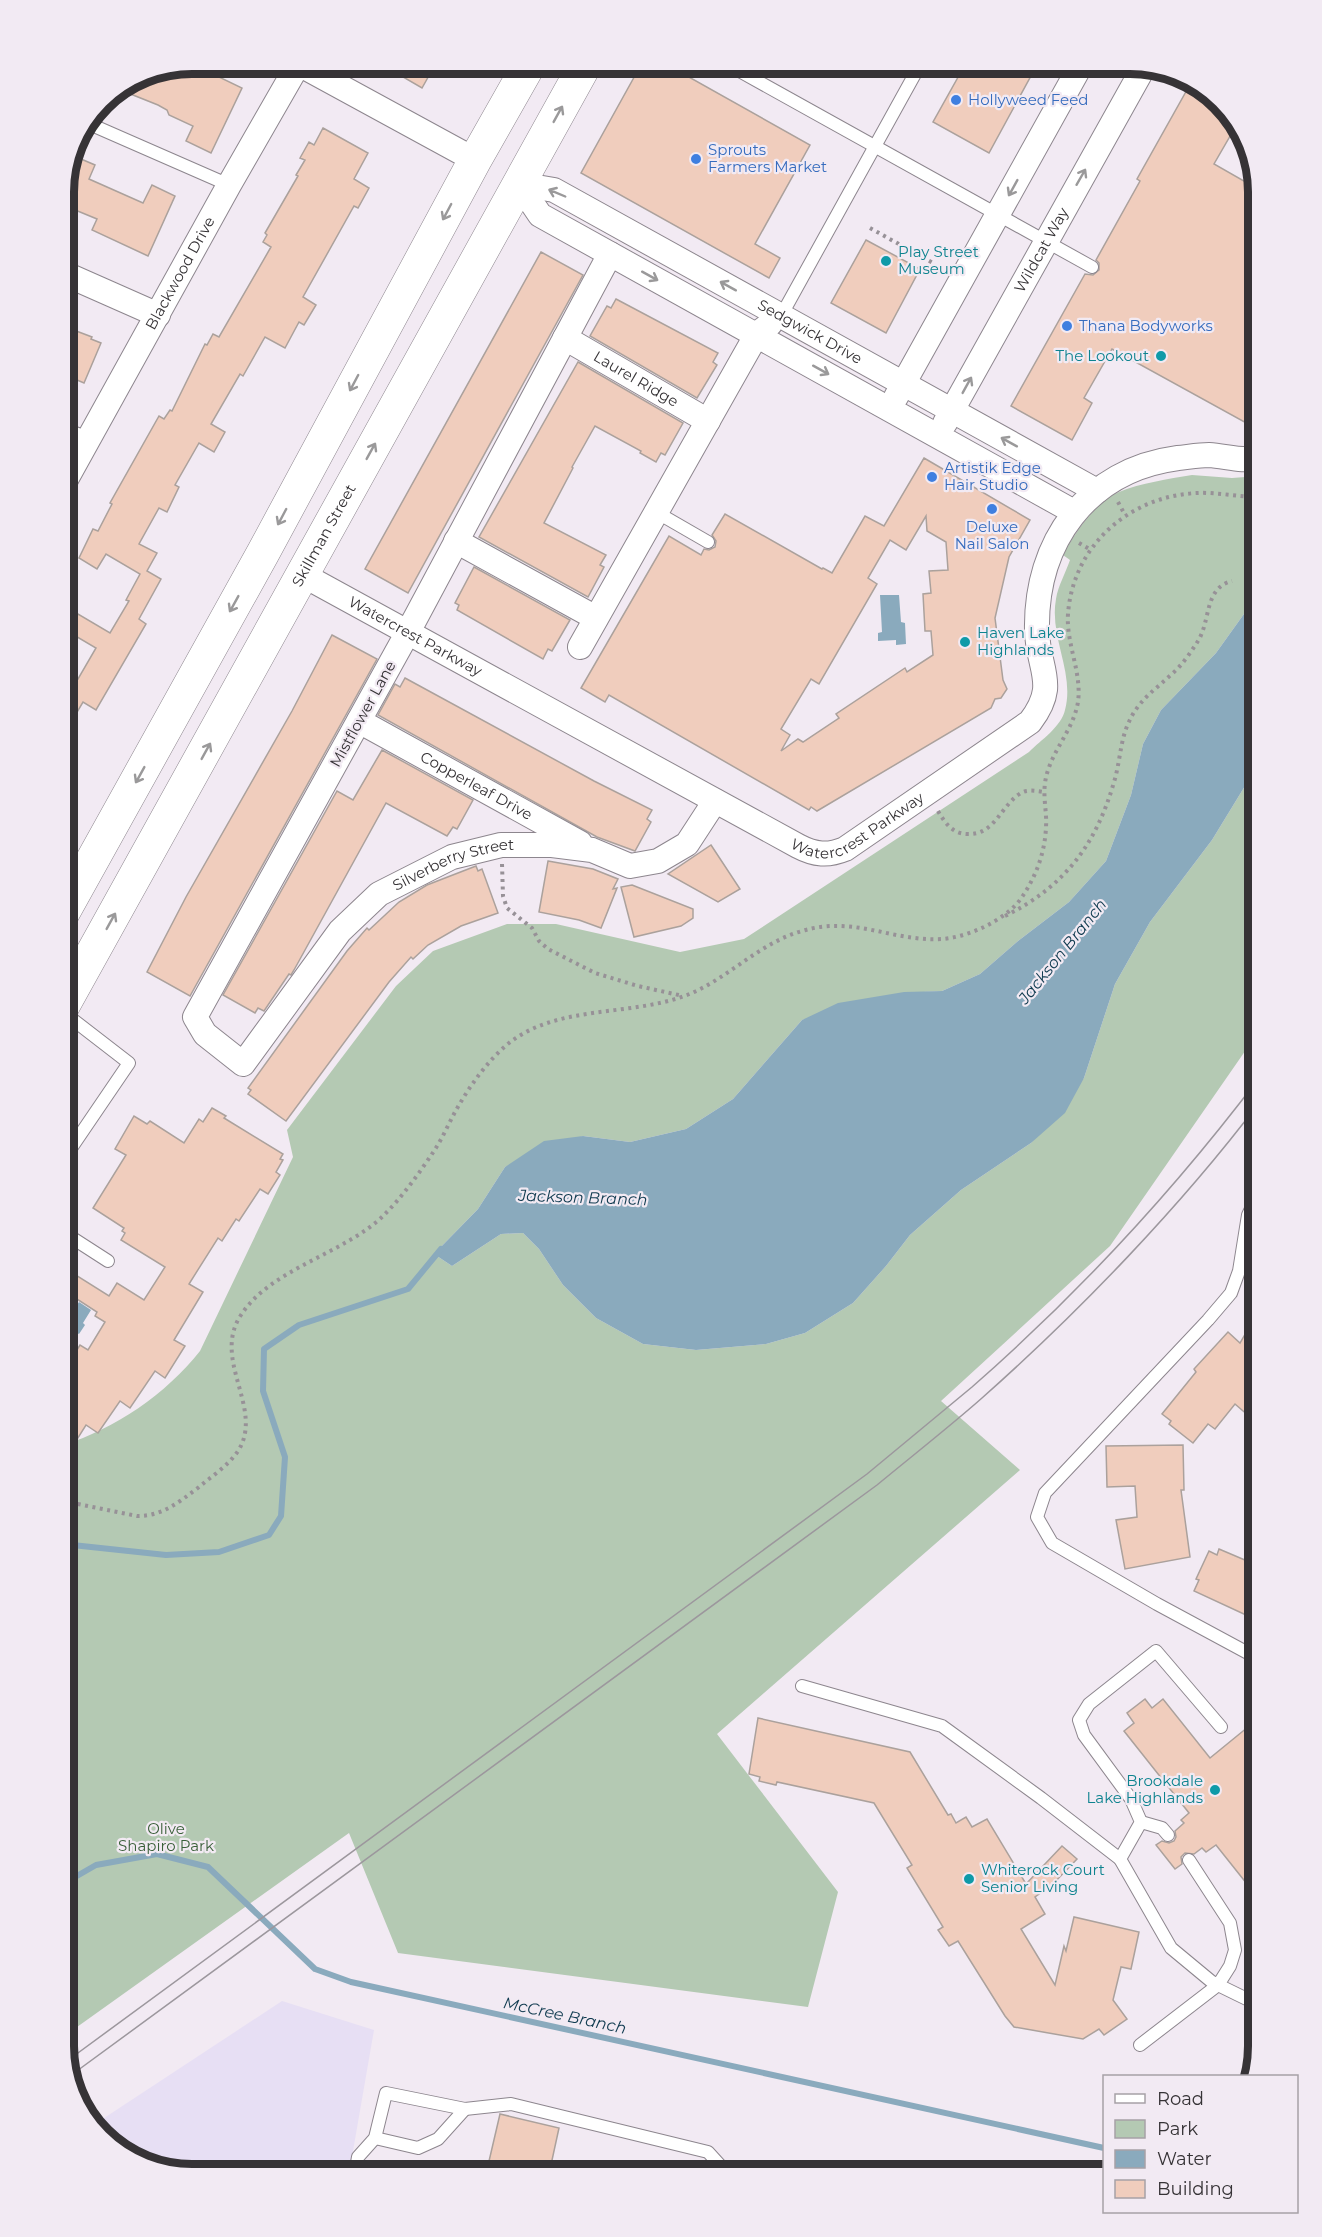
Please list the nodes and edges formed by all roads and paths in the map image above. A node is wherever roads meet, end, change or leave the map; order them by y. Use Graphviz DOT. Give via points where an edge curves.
graph roads {
  1 [pos="293,74"];
  2 [pos="319,74"];
  3 [pos="524,74"];
  4 [pos="580,74"];
  5 [pos="745,74"];
  6 [pos="915,74"];
  7 [pos="1076,74"];
  8 [pos="1140,74"];
  9 [pos="93,126"];
  10 [pos="874,147"];
  11 [pos="475,160"];
  12 [pos="519,184"];
  13 [pos="229,185"];
  14 [pos="998,215"];
  15 [pos="870,228"];
  16 [pos="1045,241"];
  17 [pos="610,254"];
  18 [pos="933,263"];
  19 [pos="1092,267"];
  20 [pos="74,278"];
  21 [pos="158,315"];
  22 [pos="781,316"];
  23 [pos="757,334"];
  24 [pos="564,338"];
  25 [pos="903,384"];
  26 [pos="890,408"];
  27 [pos="952,411"];
  28 [pos="708,421"];
  29 [pos="74,432"];
  30 [pos="938,435"];
  31 [pos="88,438"];
  32 [pos="1248,460"];
  33 [pos="74,465"];
  34 [pos="1105,494"];
  35 [pos="1248,496"];
  36 [pos="656,512"];
  37 [pos="1074,512"];
  38 [pos="1125,515"];
  39 [pos="456,541"];
  40 [pos="708,542"];
  41 [pos="263,553"];
  42 [pos="303,575"];
  43 [pos="1232,581"];
  44 [pos="596,618"];
  45 [pos="408,633"];
  46 [pos="580,647"];
  47 [pos="359,721"];
  48 [pos="1044,792"];
  49 [pos="926,793"];
  50 [pos="715,801"];
  51 [pos="501,845"];
  52 [pos="591,850"];
  53 [pos="74,893"];
  54 [pos="1002,918"];
  55 [pos="74,965"];
  56 [pos="684,996"];
  57 [pos="74,1020"];
  58 [pos="243,1064"];
  59 [pos="74,1144"];
  60 [pos="1248,1215"];
  61 [pos="74,1239"];
  62 [pos="108,1261"];
  63 [pos="74,1503"];
  64 [pos="1248,1653"];
  65 [pos="802,1686"];
  66 [pos="1221,1727"];
  67 [pos="1141,1822"];
  68 [pos="1168,1835"];
  69 [pos="1120,1859"];
  70 [pos="1189,1860"];
  71 [pos="1218,1985"];
  72 [pos="1248,2000"];
  73 [pos="1140,2045"];
  74 [pos="465,2109"];
  75 [pos="375,2138"];
  76 [pos="357,2163"];
  77 [pos="719,2164"];
  1 -- 13 [label="street, Blackwood Drive"];
  2 -- 11 [label="street, Sedgwick Drive"];
  3 -- 11 [label="main road"];
  12 -- 4 [label="main road, Skillman Street, one-way"];
  5 -- 10 [label="lane"];
  6 -- 10 [label="lane"];
  7 -- 14 [label="street, one-way"];
  16 -- 8 [label="street, Wildcat Way, one-way"];
  9 -- 13 [label="lane"];
  10 -- 14 [label="lane"];
  10 -- 22 [label="lane"];
  11 -- 12 [label="main road, Sedgwick Drive"];
  11 -- 41 [label="main road, one-way"];
  12 -- 17 [label="street, Sedgwick Drive" via="540,215"];
  22 -- 12 [label="street, Sedgwick Drive, one-way" via="554,190"];
  42 -- 12 [label="main road, Skillman Street, one-way"];
  13 -- 21 [label="street, Blackwood Drive"];
  14 -- 16 [label="lane"];
  14 -- 25 [label="street"];
  15 -- 18 [label="path"];
  16 -- 19 [label="lane"];
  27 -- 16 [label="street, Wildcat Way, one-way"];
  17 -- 23 [label="street, Sedgwick Drive, one-way"];
  17 -- 24 [label="street, Mistflower Lane"];
  20 -- 21 [label="street"];
  21 -- 31 [label="street, Blackwood Drive"];
  22 -- 23 [label="street"];
  22 -- 25 [label="street, Sedgwick Drive"];
  23 -- 26 [label="street, Sedgwick Drive, one-way"];
  23 -- 28 [label="street"];
  24 -- 28 [label="street, Laurel Ridge"];
  24 -- 39 [label="street, Mistflower Lane"];
  25 -- 26 [label="street"];
  25 -- 27 [label="street, Sedgwick Drive"];
  26 -- 30 [label="street, Sedgwick Drive"];
  27 -- 30 [label="street, Wildcat Way"];
  34 -- 27 [label="street, Sedgwick Drive, one-way"];
  28 -- 36 [label="street"];
  29 -- 31 [label="lane"];
  30 -- 37 [label="street, Sedgwick Drive"];
  31 -- 33 [label="street, Blackwood Drive"];
  32 -- 34 [label="street, Watercrest Parkway" via="1208,455 1175,458 1129,472"];
  34 -- 37 [label="street, Watercrest Parkway"];
  34 -- 38 [label="path"];
  35 -- 38 [label="path" via="1198,493 1169,497"];
  36 -- 40 [label="lane"];
  36 -- 44 [label="street"];
  37 -- 49 [label="street, Watercrest Parkway" via="1044,570 1037,633 1046,689 1041,707 1030,722"];
  38 -- 48 [label="path" via="1091,550 1070,595 1067,618 1077,703 1047,771"];
  39 -- 44 [label="street"];
  39 -- 45 [label="street, Mistflower Lane"];
  41 -- 42 [label="main road"];
  41 -- 53 [label="main road, one-way"];
  42 -- 45 [label="street, Watercrest Parkway"];
  55 -- 42 [label="main road, Skillman Street, one-way"];
  43 -- 54 [label="path" via="1216,588 1200,638 1174,673 1142,701 1128,723 1102,816 1083,852 1058,882 1032,903"];
  44 -- 46 [label="street"];
  45 -- 47 [label="street, Mistflower Lane"];
  45 -- 50 [label="street, Watercrest Parkway"];
  47 -- 52 [label="street, Copperleaf Drive"];
  47 -- 58 [label="street, Mistflower Lane" via="195,1017 205,1034"];
  48 -- 49 [label="path" via="1022,793 989,828 970,834 959,833 947,825"];
  48 -- 54 [label="path" via="1043,852 1022,898"];
  49 -- 50 [label="street, Watercrest Parkway" via="845,849 821,855"];
  50 -- 52 [label="street, Silverberry Street" via="687,844 658,861 630,866"];
  51 -- 52 [label="street, Silverberry Street"];
  51 -- 56 [label="path" via="507,908 532,928 548,949 595,973"];
  51 -- 58 [label="street, Silverberry Street" via="452,857 379,894 340,931"];
  54 -- 56 [label="path" via="941,939 858,926 802,930 777,940 717,981"];
  56 -- 63 [label="path" via="644,1008 567,1017 531,1029 511,1041 476,1079 434,1151 386,1214 281,1279 241,1314 232,1334 231,1358 246,1427 240,1448 218,1472 177,1504 149,1516"];
  57 -- 59 [label="lane" via="129,1063"];
  60 -- 64 [label="lane" via="1239,1271 1231,1293 1045,1493 1036,1517 1052,1543"];
  61 -- 62 [label="lane"];
  65 -- 69 [label="lane" via="942,1726"];
  66 -- 67 [label="lane" via="1156,1651 1089,1704 1079,1719 1084,1735 1131,1799"];
  67 -- 68 [label="lane" via="1162,1828"];
  67 -- 69 [label="lane"];
  69 -- 71 [label="lane" via="1171,1948"];
  70 -- 71 [label="lane" via="1230,1923 1235,1950"];
  71 -- 72 [label="lane"];
  71 -- 73 [label="lane"];
  74 -- 75 [label="lane" via="438,2139 417,2148"];
  74 -- 75 [label="lane" via="386,2093"];
  74 -- 77 [label="lane" via="511,2104 708,2152"];
  75 -- 76 [label="lane"];
}
